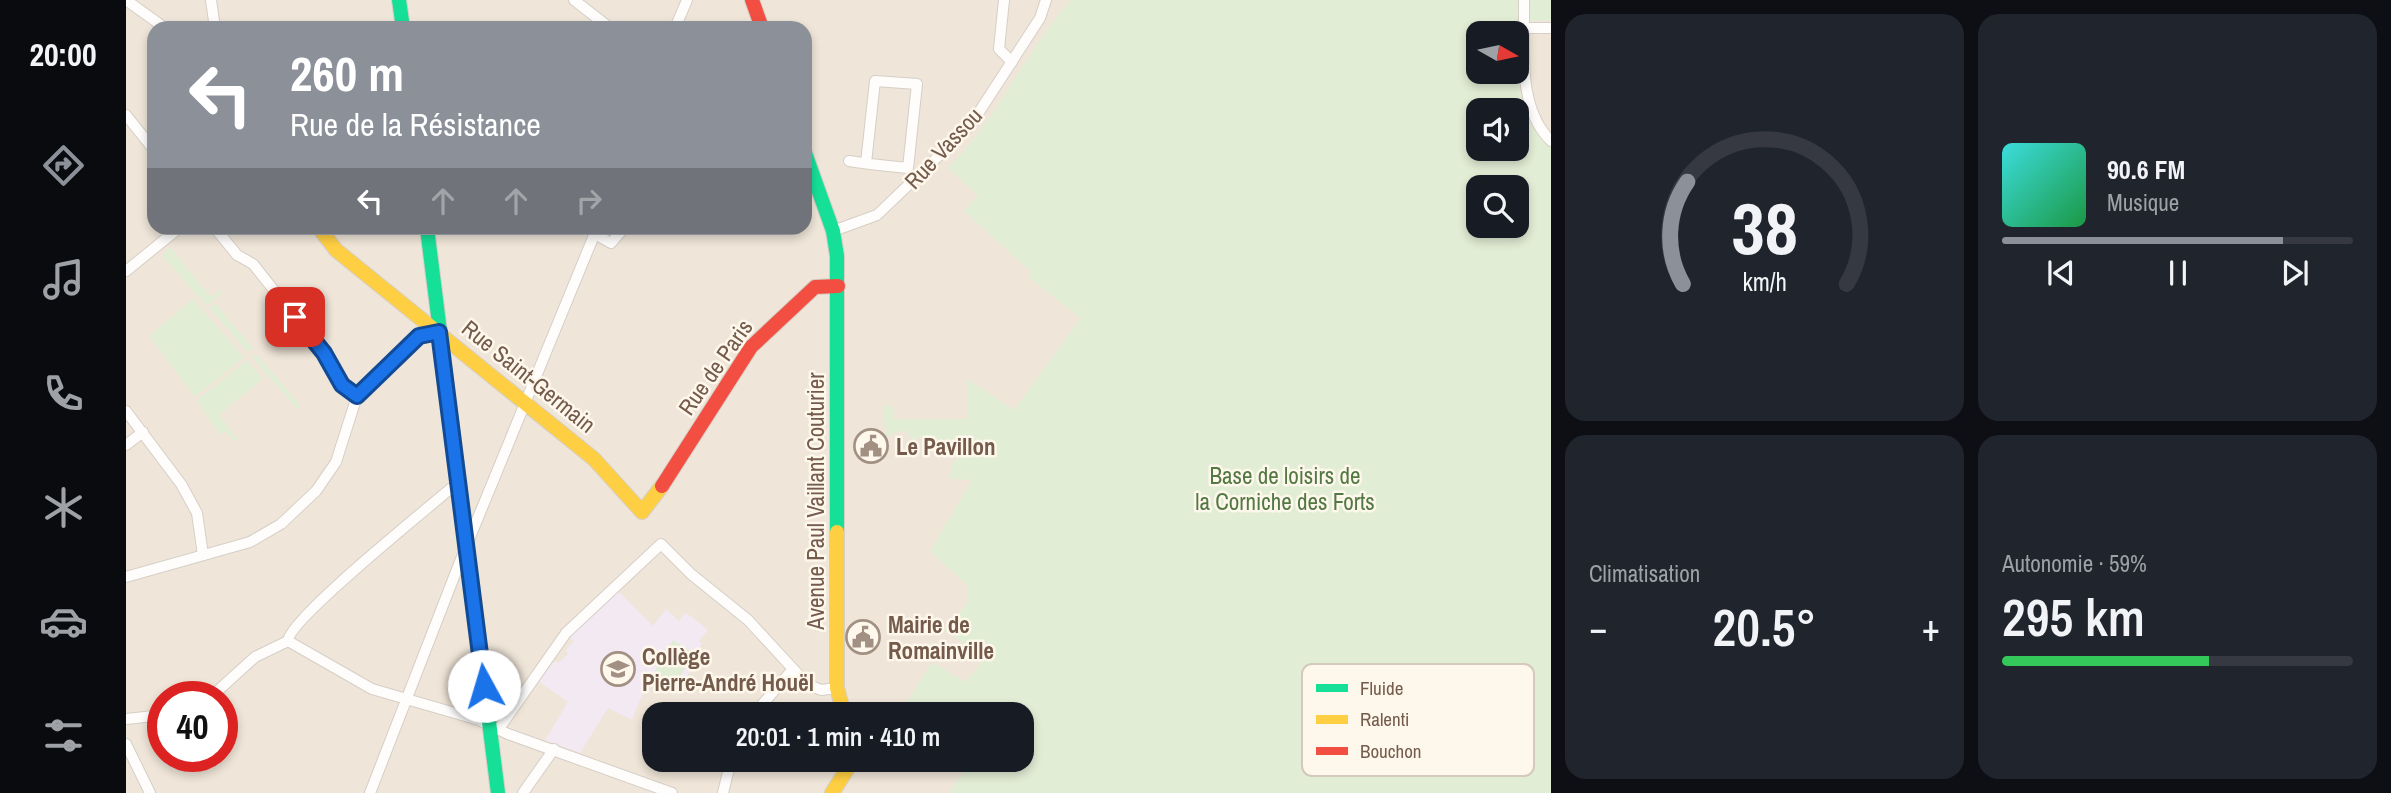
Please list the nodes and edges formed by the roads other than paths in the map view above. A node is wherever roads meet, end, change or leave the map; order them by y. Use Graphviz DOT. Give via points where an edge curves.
graph roads {
  1 [pos="126,0"];
  2 [pos="211,0"];
  3 [pos="399,0"];
  4 [pos="574,0"];
  5 [pos="687,0"];
  6 [pos="752,0"];
  7 [pos="1004,0"];
  8 [pos="1046,0"];
  9 [pos="1524,0"];
  10 [pos="1530,0"];
  11 [pos="155,21"];
  12 [pos="214,21"];
  13 [pos="402,21"];
  14 [pos="601,21"];
  15 [pos="678,21"];
  16 [pos="760,21"];
  17 [pos="1526,21"];
  18 [pos="1528,21"];
  19 [pos="1530,28"];
  20 [pos="1551,28"];
  21 [pos="1012,62"];
  22 [pos="1530,70"];
  23 [pos="1525,84"];
  24 [pos="126,115"];
  25 [pos="1551,134"];
  26 [pos="147,141"];
  27 [pos="1551,141"];
  28 [pos="849,161"];
  29 [pos="866,163"];
  30 [pos="908,168"];
  31 [pos="812,172"];
  32 [pos="918,177"];
  33 [pos="833,231"];
  34 [pos="170,235"];
  35 [pos="221,235"];
  36 [pos="324,235"];
  37 [pos="428,235"];
  38 [pos="594,235"];
  39 [pos="601,235"];
  40 [pos="618,235"];
  41 [pos="126,271"];
  42 [pos="838,286"];
  43 [pos="439,332"];
  44 [pos="357,396"];
  45 [pos="526,402"];
  46 [pos="126,411"];
  47 [pos="142,432"];
  48 [pos="126,445"];
  49 [pos="460,488"];
  50 [pos="642,512"];
  51 [pos="468,544"];
  52 [pos="204,555"];
  53 [pos="471,575"];
  54 [pos="126,577"];
  55 [pos="447,602"];
  56 [pos="288,642"];
  57 [pos="793,669"];
  58 [pos="229,681"];
  59 [pos="837,688"];
  60 [pos="407,701"];
  61 [pos="764,702"];
  62 [pos="841,702"];
  63 [pos="147,717"];
  64 [pos="126,719"];
  65 [pos="493,727"];
  66 [pos="126,744"];
  67 [pos="554,749"];
  68 [pos="729,772"];
  69 [pos="846,772"];
  70 [pos="834,792"];
  71 [pos="150,793"];
  72 [pos="370,793"];
  73 [pos="498,793"];
  74 [pos="523,793"];
  75 [pos="672,793"];
  76 [pos="723,793"];
  1 -- 11 [label="street"];
  2 -- 12 [label="street"];
  3 -- 13 [label="street"];
  4 -- 14 [label="street"];
  5 -- 15 [label="street"];
  6 -- 16 [label="street"];
  7 -- 21 [label="street" via="999,49"];
  8 -- 21 [label="street, Rue Vassou"];
  9 -- 17 [label="street"];
  10 -- 18 [label="street"];
  19 -- 20 [label="street"];
  21 -- 32 [label="street, Rue Vassou" via="971,126"];
  22 -- 25 [label="street" via="1544,126"];
  23 -- 27 [label="street" via="1539,127"];
  24 -- 26 [label="street"];
  28 -- 29 [label="street"];
  29 -- 30 [label="street"];
  29 -- 30 [label="street" via="875,81 917,84"];
  30 -- 32 [label="street"];
  31 -- 33 [label="street"];
  32 -- 33 [label="street, Rue Vassou" via="877,215"];
  33 -- 42 [label="street"];
  34 -- 41 [label="street"];
  35 -- 44 [label="street" via="237,255 253,264 324,353 342,385"];
  36 -- 43 [label="street, Rue Saint-Germain" via="336,250"];
  37 -- 43 [label="street"];
  38 -- 45 [label="street"];
  39 -- 40 [label="street" via="611,243"];
  42 -- 50 [label="street, Rue de Paris" via="815,288 751,347"];
  42 -- 59 [label="street, Avenue Paul Vaillant Couturier"];
  43 -- 44 [label="street" via="419,336"];
  43 -- 45 [label="street, Rue Saint-Germain"];
  43 -- 49 [label="street"];
  44 -- 52 [label="street" via="343,449 316,491 281,524 250,542"];
  45 -- 50 [label="street, Rue Saint-Germain" via="594,459"];
  45 -- 51 [label="street"];
  46 -- 47 [label="street"];
  47 -- 48 [label="street"];
  47 -- 52 [label="street" via="197,513"];
  49 -- 51 [label="street"];
  49 -- 56 [label="street" via="450,489 322,599 290,633"];
  51 -- 53 [label="street"];
  51 -- 55 [label="street"];
  52 -- 54 [label="street"];
  53 -- 55 [label="street"];
  53 -- 65 [label="street"];
  55 -- 60 [label="street"];
  56 -- 58 [label="street" via="255,657"];
  56 -- 60 [label="street" via="372,689"];
  57 -- 59 [label="street" via="814,688"];
  57 -- 61 [label="street"];
  57 -- 65 [label="street" via="748,620 661,544 566,633"];
  59 -- 62 [label="street, Avenue Paul Vaillant Couturier"];
  60 -- 65 [label="street"];
  60 -- 72 [label="street"];
  63 -- 64 [label="street"];
  65 -- 67 [label="street"];
  65 -- 73 [label="street"];
  66 -- 71 [label="street"];
  67 -- 74 [label="street"];
  67 -- 75 [label="street"];
  68 -- 76 [label="street"];
  69 -- 70 [label="street"];
}
